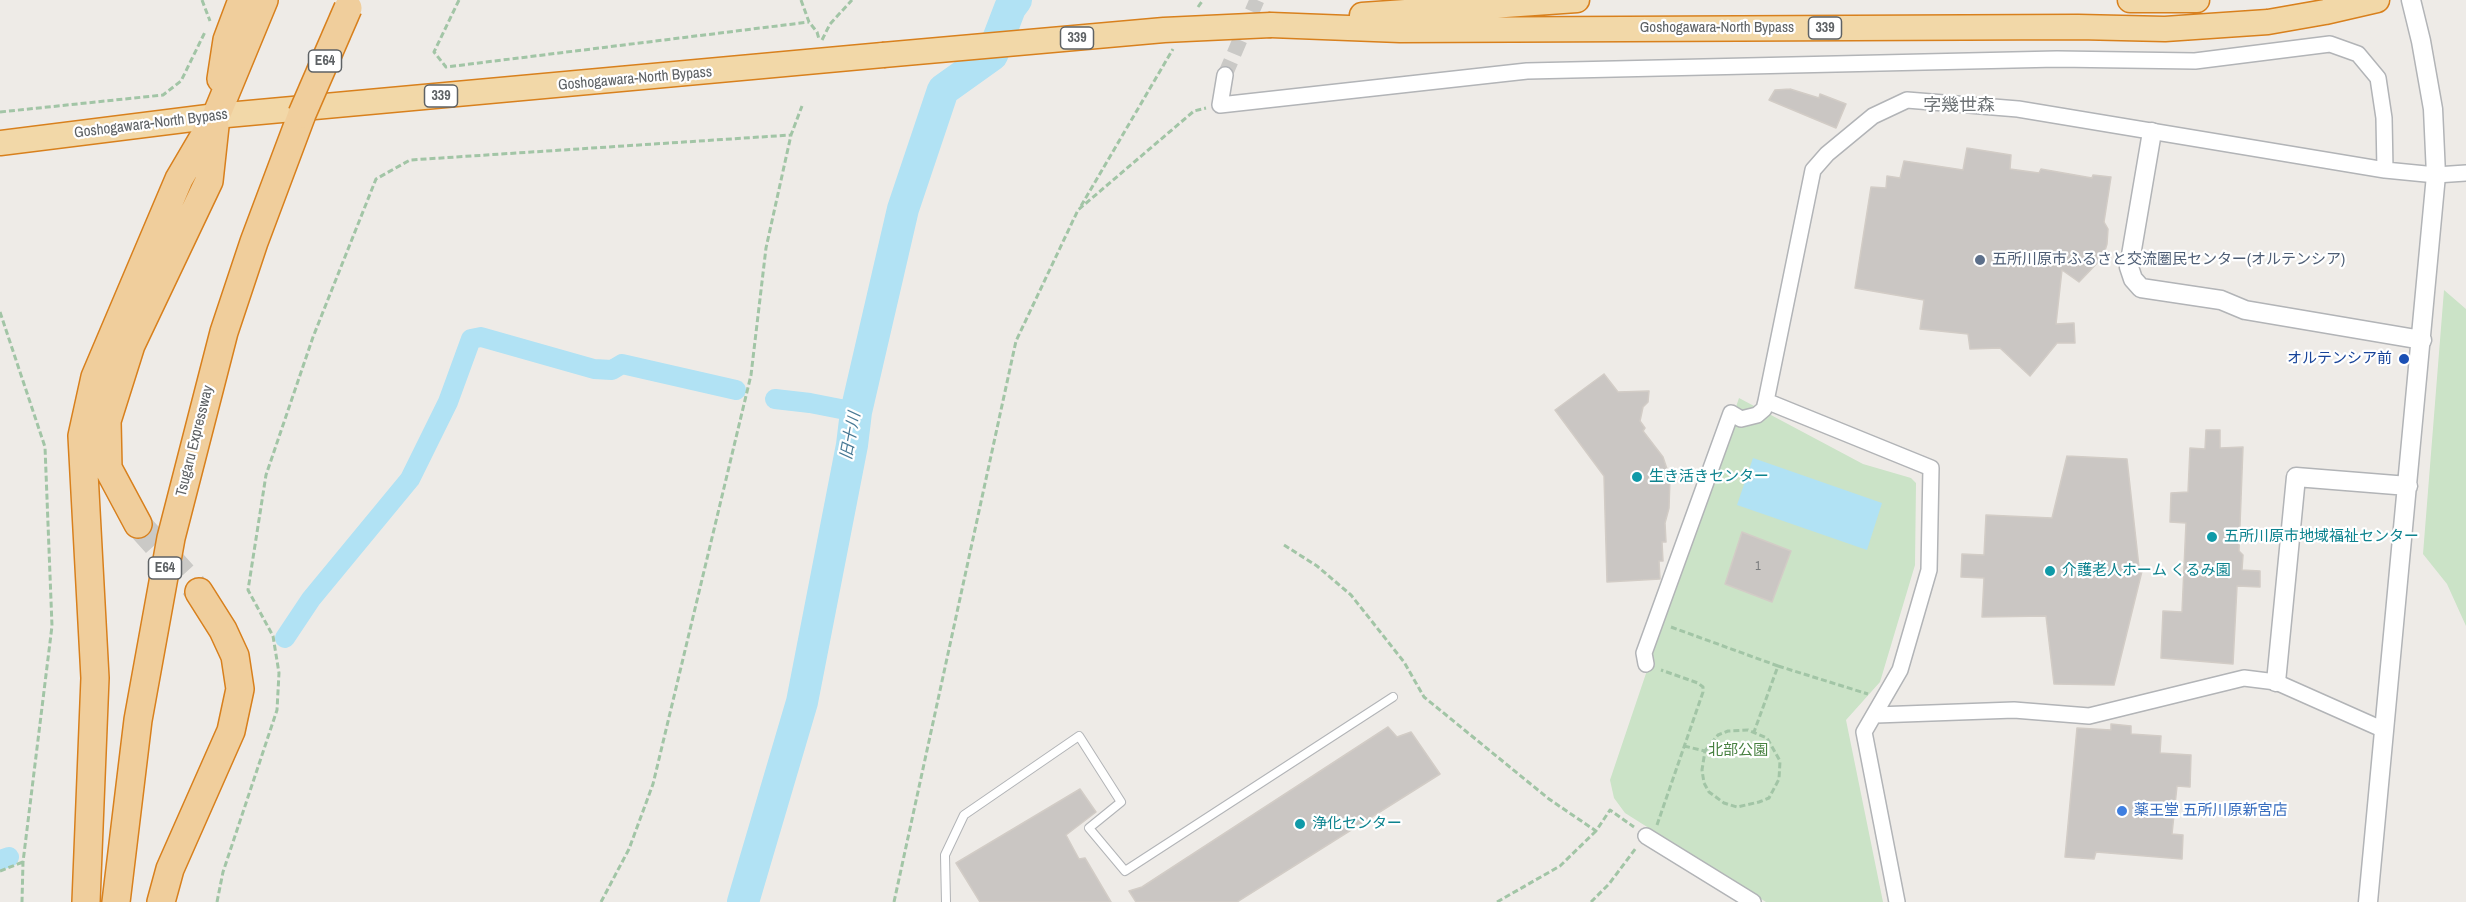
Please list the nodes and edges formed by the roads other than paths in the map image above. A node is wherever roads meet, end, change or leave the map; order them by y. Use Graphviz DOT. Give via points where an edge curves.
graph roads {
  1 [pos="242,0"];
  2 [pos="264,0"];
  3 [pos="1577,0"];
  4 [pos="2130,0"];
  5 [pos="2196,0"];
  6 [pos="2377,0"];
  7 [pos="2411,0"];
  8 [pos="350,4"];
  9 [pos="1271,25"];
  10 [pos="1225,75"];
  11 [pos="216,116"];
  12 [pos="2152,132"];
  13 [pos="0,142"];
  14 [pos="2385,170"];
  15 [pos="2466,173"];
  16 [pos="2436,175"];
  17 [pos="2422,340"];
  18 [pos="1766,401"];
  19 [pos="2408,486"];
  20 [pos="138,524"];
  21 [pos="199,592"];
  22 [pos="1646,664"];
  23 [pos="2276,682"];
  24 [pos="1393,697"];
  25 [pos="1876,715"];
  26 [pos="2384,730"];
  27 [pos="1648,837"];
  28 [pos="86,902"];
  29 [pos="116,902"];
  30 [pos="161,902"];
  31 [pos="946,902"];
  32 [pos="1753,902"];
  33 [pos="1897,902"];
  34 [pos="2368,902"];
  1 -- 11 [label="highway" via="226,40"];
  2 -- 11 [label="highway"];
  3 -- 9 [label="highway, Goshogawara-North Bypass / 339"];
  4 -- 5 [label="highway"];
  6 -- 9 [label="highway, Goshogawara-North Bypass / 339" via="2268,22 2165,29 1400,30"];
  7 -- 16 [label="street" via="2433,109"];
  8 -- 29 [label="highway, Tsugaru Expressway / E64, bridge" via="302,114 224,332 171,538 138,720"];
  9 -- 11 [label="highway, Goshogawara-North Bypass / 339, bridge" via="1164,30"];
  10 -- 14 [label="street" via="1220,105 1527,71 2057,59 2195,61 2330,44 2358,54 2378,78"];
  11 -- 13 [label="highway, Goshogawara-North Bypass / 339"];
  11 -- 20 [label="highway" via="209,181 131,345 107,421 108,468"];
  11 -- 28 [label="highway" via="179,179 95,377 82,436 95,678"];
  12 -- 14 [label="street"];
  12 -- 17 [label="street" via="2129,267 2141,288"];
  12 -- 18 [label="street" via="2018,110 1907,100 1873,116 1813,170"];
  14 -- 16 [label="street"];
  15 -- 16 [label="street"];
  16 -- 17 [label="street"];
  17 -- 19 [label="street"];
  18 -- 22 [label="street" via="1757,415 1741,419 1731,414 1644,653"];
  18 -- 25 [label="street" via="1931,468 1929,570 1900,670"];
  19 -- 23 [label="street" via="2296,477"];
  19 -- 26 [label="street"];
  21 -- 30 [label="highway" via="235,656 240,689 231,731 170,869"];
  23 -- 25 [label="street" via="2244,678 2089,716 2014,711"];
  23 -- 26 [label="street"];
  24 -- 31 [label="lane" via="1125,870 1089,828 1121,802 1079,736 964,815 945,855"];
  25 -- 33 [label="street" via="1864,732"];
  26 -- 34 [label="street"];
  27 -- 32 [label="street"];
}
